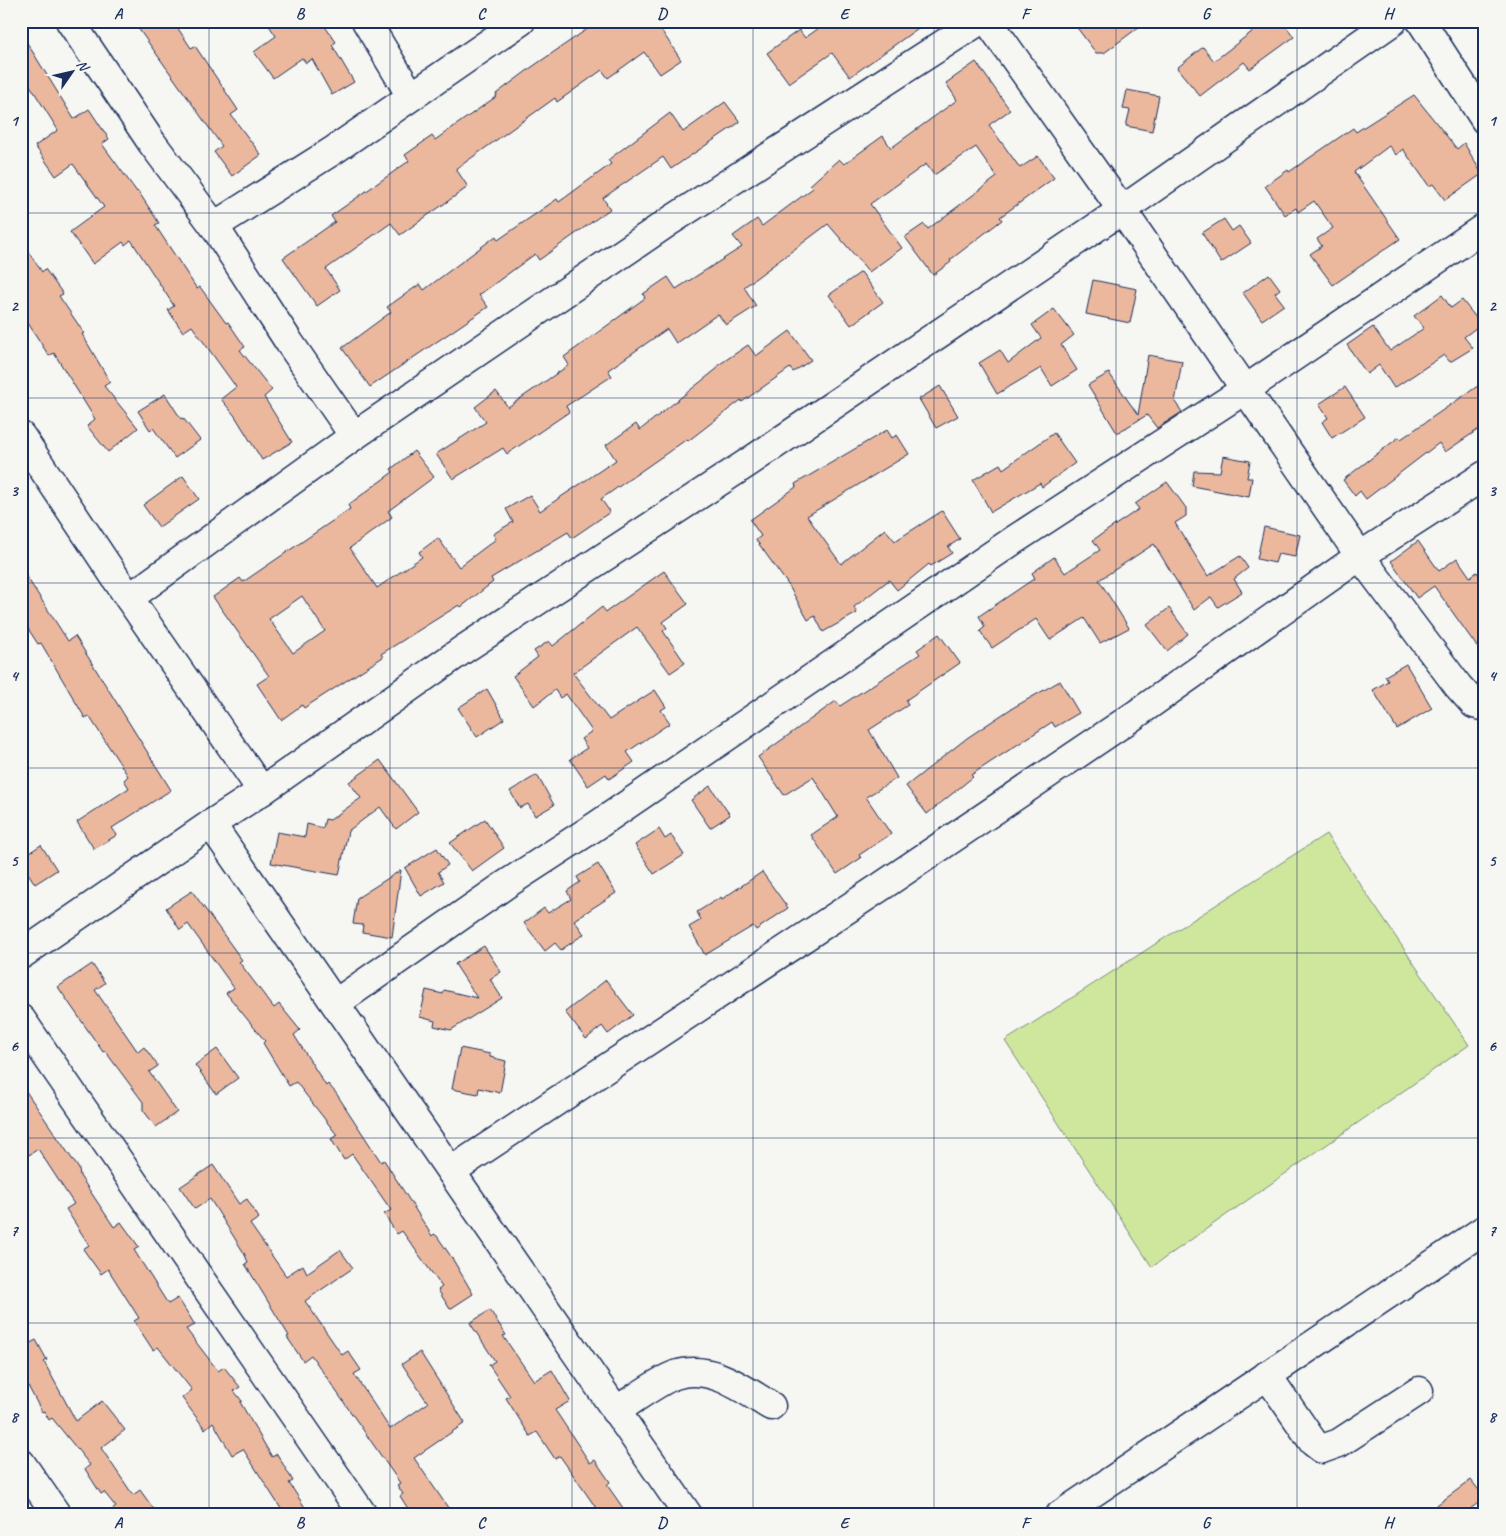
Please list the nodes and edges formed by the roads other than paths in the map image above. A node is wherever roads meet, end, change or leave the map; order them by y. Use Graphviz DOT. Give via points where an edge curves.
graph roads {
  1 [pos="366,21"];
  2 [pos="521,21"];
  3 [pos="979,21"];
  4 [pos="988,21"];
  5 [pos="1393,21"];
  6 [pos="1421,21"];
  7 [pos="78,25"];
  8 [pos="410,96"];
  9 [pos="1485,120"];
  10 [pos="1122,210"];
  11 [pos="214,226"];
  12 [pos="1485,227"];
  13 [pos="1246,389"];
  14 [pos="21,436"];
  15 [pos="354,436"];
  16 [pos="1485,475"];
  17 [pos="1360,556"];
  18 [pos="129,598"];
  19 [pos="1485,707"];
  20 [pos="262,791"];
  21 [pos="211,824"];
  22 [pos="21,955"];
  23 [pos="336,1003"];
  24 [pos="21,1019"];
  25 [pos="452,1171"];
  26 [pos="1485,1229"];
  27 [pos="1268,1375"];
  28 [pos="1419,1391"];
  29 [pos="771,1406"];
  30 [pos="615,1411"];
  31 [pos="21,1463"];
  32 [pos="57,1515"];
  33 [pos="363,1515"];
  34 [pos="688,1515"];
  35 [pos="1060,1515"];
  1 -- 8 [label="street"];
  2 -- 8 [label="street"];
  3 -- 15 [label="street" via="670,221"];
  4 -- 10 [label="street"];
  5 -- 10 [label="street"];
  6 -- 9 [label="street"];
  7 -- 11 [label="street" via="152,143"];
  8 -- 11 [label="street" via="334,150"];
  10 -- 13 [label="street"];
  10 -- 20 [label="street" via="749,462 464,648"];
  11 -- 15 [label="street"];
  12 -- 13 [label="street"];
  13 -- 17 [label="street"];
  13 -- 23 [label="street" via="1014,540"];
  14 -- 18 [label="street"];
  15 -- 18 [label="street"];
  16 -- 17 [label="street"];
  17 -- 19 [label="street" via="1458,686 1474,704"];
  17 -- 25 [label="street" via="882,886"];
  18 -- 20 [label="street"];
  20 -- 21 [label="street"];
  21 -- 22 [label="street"];
  21 -- 23 [label="street"];
  23 -- 25 [label="street"];
  24 -- 33 [label="street"];
  25 -- 30 [label="street"];
  26 -- 27 [label="street"];
  27 -- 28 [label="street" via="1310,1438 1322,1449 1338,1443"];
  27 -- 35 [label="street"];
  29 -- 30 [label="street" via="730,1381 710,1374 686,1373 674,1375"];
  30 -- 34 [label="street"];
  31 -- 32 [label="street"];
}
